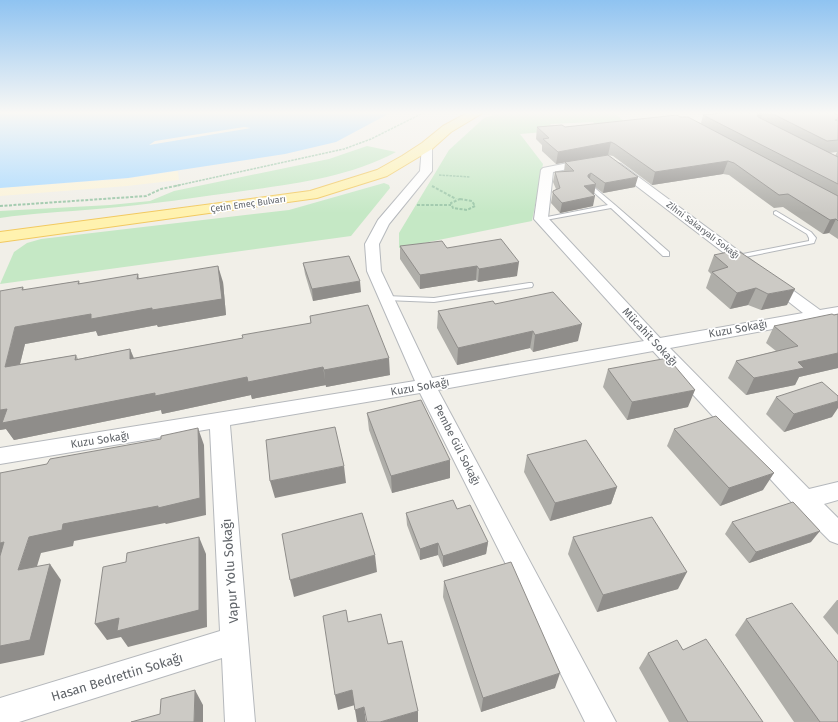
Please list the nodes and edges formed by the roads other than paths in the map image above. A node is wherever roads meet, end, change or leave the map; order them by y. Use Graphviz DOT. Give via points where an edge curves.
graph roads {
  1 [pos="426,146"];
  2 [pos="590,186"];
  3 [pos="613,206"];
  4 [pos="776,213"];
  5 [pos="542,220"];
  6 [pos="0,237"];
  7 [pos="666,254"];
  8 [pos="738,257"];
  9 [pos="529,285"];
  10 [pos="386,298"];
  11 [pos="838,312"];
  12 [pos="818,316"];
  13 [pos="656,344"];
  14 [pos="426,386"];
  15 [pos="220,421"];
  16 [pos="0,456"];
  17 [pos="838,491"];
  18 [pos="804,500"];
  19 [pos="838,534"];
  20 [pos="235,640"];
  21 [pos="0,713"];
  22 [pos="240,722"];
  23 [pos="601,722"];
  1 -- 6 [label="main road, Çetin Emeç Bulvarı" via="382,173 312,195"];
  1 -- 10 [label="street, Pembe Gül Sokağı" via="426,171 382,224 372,244 374,271"];
  2 -- 3 [label="lane"];
  3 -- 5 [label="lane"];
  3 -- 7 [label="lane"];
  4 -- 8 [label="lane" via="809,233 813,238 812,242"];
  5 -- 8 [label="street, Zihni Sakaryalı Sokağı" via="546,170 604,160"];
  5 -- 13 [label="street, Mücahit Sokağı"];
  8 -- 12 [label="street, Zihni Sakaryalı Sokağı"];
  9 -- 10 [label="lane" via="434,300"];
  10 -- 14 [label="street, Pembe Gül Sokağı"];
  11 -- 12 [label="street, Kuzu Sokağı"];
  12 -- 13 [label="street, Kuzu Sokağı"];
  13 -- 14 [label="street, Kuzu Sokağı"];
  13 -- 18 [label="street, Mücahit Sokağı"];
  14 -- 15 [label="street, Kuzu Sokağı"];
  14 -- 23 [label="street, Pembe Gül Sokağı"];
  15 -- 16 [label="street, Kuzu Sokağı"];
  15 -- 20 [label="street, Vapur Yolu Sokağı"];
  17 -- 18 [label="street"];
  18 -- 19 [label="street, Mücahit Sokağı"];
  20 -- 21 [label="street, Hasan Bedrettin Sokağı"];
  20 -- 22 [label="street, Vapur Yolu Sokağı"];
}
